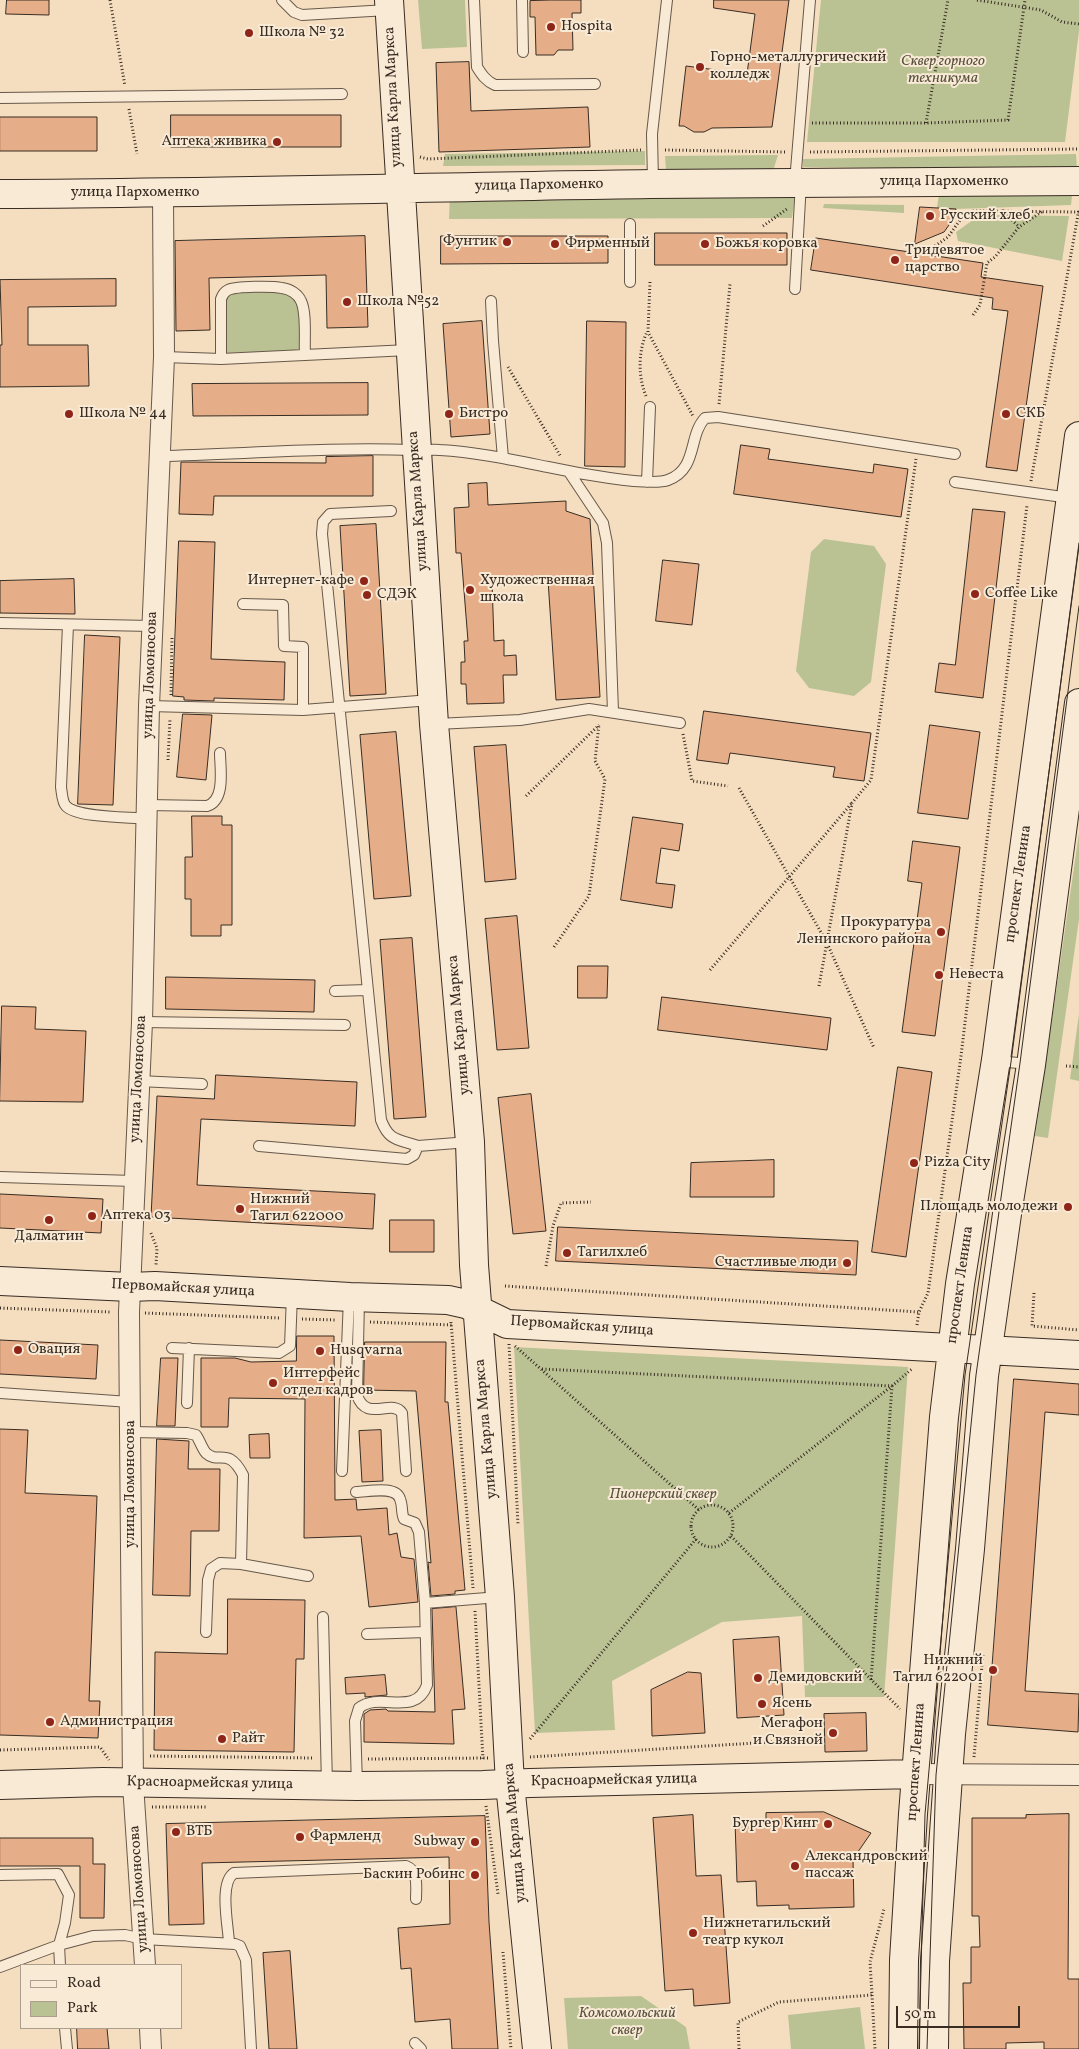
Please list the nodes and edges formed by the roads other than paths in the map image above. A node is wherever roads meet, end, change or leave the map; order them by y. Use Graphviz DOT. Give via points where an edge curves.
graph roads {
  1 [pos="282,0"];
  2 [pos="474,0"];
  3 [pos="522,0"];
  4 [pos="667,0"];
  5 [pos="810,0"];
  6 [pos="389,5"];
  7 [pos="523,52"];
  8 [pos="595,84"];
  9 [pos="342,94"];
  10 [pos="0,98"];
  11 [pos="1079,181"];
  12 [pos="653,184"];
  13 [pos="799,188"];
  14 [pos="399,189"];
  15 [pos="163,193"];
  16 [pos="0,194"];
  17 [pos="630,224"];
  18 [pos="630,282"];
  19 [pos="794,289"];
  20 [pos="491,301"];
  21 [pos="409,350"];
  22 [pos="305,355"];
  23 [pos="164,357"];
  24 [pos="222,358"];
  25 [pos="650,407"];
  26 [pos="1079,436"];
  27 [pos="416,451"];
  28 [pos="955,454"];
  29 [pos="160,456"];
  30 [pos="504,458"];
  31 [pos="569,472"];
  32 [pos="647,482"];
  33 [pos="954,482"];
  34 [pos="1074,499"];
  35 [pos="391,511"];
  36 [pos="243,604"];
  37 [pos="0,623"];
  38 [pos="68,625"];
  39 [pos="152,626"];
  40 [pos="1079,703"];
  41 [pos="149,706"];
  42 [pos="338,708"];
  43 [pos="303,710"];
  44 [pos="433,712"];
  45 [pos="613,712"];
  46 [pos="680,723"];
  47 [pos="220,753"];
  48 [pos="147,812"];
  49 [pos="367,990"];
  50 [pos="335,991"];
  51 [pos="142,1022"];
  52 [pos="346,1024"];
  53 [pos="996,1060"];
  54 [pos="1032,1065"];
  55 [pos="139,1082"];
  56 [pos="202,1084"];
  57 [pos="470,1142"];
  58 [pos="259,1146"];
  59 [pos="418,1146"];
  60 [pos="0,1177"];
  61 [pos="134,1181"];
  62 [pos="0,1281"];
  63 [pos="129,1300"];
  64 [pos="292,1307"];
  65 [pos="354,1309"];
  66 [pos="478,1310"];
  67 [pos="172,1348"];
  68 [pos="190,1348"];
  69 [pos="953,1348"];
  70 [pos="987,1350"];
  71 [pos="1079,1355"];
  72 [pos="0,1393"];
  73 [pos="130,1402"];
  74 [pos="187,1403"];
  75 [pos="131,1432"];
  76 [pos="342,1471"];
  77 [pos="406,1471"];
  78 [pos="356,1492"];
  79 [pos="241,1564"];
  80 [pos="308,1576"];
  81 [pos="500,1597"];
  82 [pos="425,1603"];
  83 [pos="323,1617"];
  84 [pos="206,1632"];
  85 [pos="425,1632"];
  86 [pos="367,1634"];
  87 [pos="356,1773"];
  88 [pos="915,1774"];
  89 [pos="949,1774"];
  90 [pos="1079,1775"];
  91 [pos="133,1784"];
  92 [pos="0,1785"];
  93 [pos="497,1785"];
  94 [pos="327,1786"];
  95 [pos="0,1875"];
  96 [pos="416,1899"];
  97 [pos="143,1939"];
  98 [pos="229,1942"];
  99 [pos="59,1945"];
  100 [pos="60,1964"];
  101 [pos="145,1964"];
  102 [pos="0,1967"];
  103 [pos="65,2029"];
  104 [pos="150,2029"];
  105 [pos="67,2049"];
  106 [pos="151,2049"];
  107 [pos="251,2049"];
  108 [pos="537,2049"];
  109 [pos="903,2049"];
  110 [pos="934,2049"];
  1 -- 6 [label="lane" via="294,12 302,14"];
  2 -- 8 [label="lane" via="477,67 490,82 495,85"];
  3 -- 7 [label="lane"];
  4 -- 12 [label="lane" via="652,134"];
  5 -- 13 [label="lane" via="797,152"];
  6 -- 14 [label="main road, улица Карла Маркса"];
  9 -- 10 [label="lane"];
  11 -- 13 [label="main road, улица Пархоменко"];
  12 -- 13 [label="main road, улица Пархоменко"];
  12 -- 14 [label="main road, улица Пархоменко"];
  13 -- 19 [label="lane"];
  14 -- 15 [label="main road, улица Пархоменко"];
  14 -- 21 [label="main road, улица Карла Маркса"];
  15 -- 16 [label="main road, улица Пархоменко"];
  15 -- 23 [label="street, улица Ломоносова"];
  17 -- 18 [label="lane"];
  20 -- 30 [label="lane"];
  21 -- 22 [label="lane"];
  21 -- 27 [label="main road, улица Карла Маркса"];
  22 -- 24 [label="lane"];
  22 -- 24 [label="lane" via="301,301 291,290 282,287 233,289 224,294 221,299"];
  23 -- 24 [label="lane"];
  23 -- 29 [label="street, улица Ломоносова"];
  25 -- 32 [label="lane"];
  26 -- 34 [label="main road, проспект Ленина"];
  27 -- 29 [label="lane" via="386,449"];
  27 -- 30 [label="lane" via="439,450"];
  27 -- 44 [label="main road, улица Карла Маркса"];
  28 -- 32 [label="lane" via="705,418 698,426 692,454 681,473 668,480"];
  29 -- 39 [label="street, улица Ломоносова"];
  30 -- 31 [label="lane"];
  31 -- 32 [label="lane"];
  31 -- 45 [label="lane" via="603,523 607,543"];
  33 -- 34 [label="lane"];
  34 -- 53 [label="main road, проспект Ленина"];
  35 -- 42 [label="lane" via="330,514 323,522"];
  36 -- 43 [label="lane" via="283,606 284,646 303,647"];
  37 -- 38 [label="lane"];
  38 -- 39 [label="lane"];
  38 -- 48 [label="lane" via="61,787 66,806 78,813"];
  39 -- 41 [label="street, улица Ломоносова"];
  40 -- 54 [label="main road, проспект Ленина"];
  41 -- 43 [label="lane"];
  41 -- 48 [label="street, улица Ломоносова"];
  42 -- 43 [label="lane"];
  42 -- 44 [label="lane"];
  42 -- 49 [label="lane"];
  44 -- 45 [label="lane" via="520,720 589,709"];
  44 -- 57 [label="main road, улица Карла Маркса"];
  45 -- 46 [label="lane"];
  47 -- 48 [label="lane" via="219,793 212,804"];
  48 -- 51 [label="street, улица Ломоносова"];
  49 -- 50 [label="lane"];
  49 -- 59 [label="lane" via="381,1120 386,1132 394,1138"];
  51 -- 52 [label="lane"];
  51 -- 55 [label="street, улица Ломоносова"];
  53 -- 54 [label="lane"];
  53 -- 69 [label="main road, проспект Ленина" via="960,1284"];
  54 -- 70 [label="main road, проспект Ленина"];
  55 -- 56 [label="lane"];
  55 -- 61 [label="street, улица Ломоносова"];
  57 -- 59 [label="lane"];
  57 -- 66 [label="main road, улица Карла Маркса"];
  58 -- 59 [label="lane" via="407,1159 414,1155"];
  60 -- 61 [label="lane"];
  61 -- 63 [label="street, улица Ломоносова"];
  62 -- 63 [label="main road, Первомайская улица"];
  63 -- 64 [label="main road, Первомайская улица" via="155,1286"];
  63 -- 73 [label="street, улица Ломоносова"];
  64 -- 65 [label="main road, Первомайская улица"];
  64 -- 68 [label="lane" via="290,1346 279,1353"];
  65 -- 66 [label="main road, Первомайская улица" via="450,1312 466,1304"];
  65 -- 76 [label="lane"];
  65 -- 77 [label="lane" via="358,1400 369,1409 396,1408 402,1413"];
  66 -- 69 [label="main road, Первомайская улица" via="506,1324"];
  66 -- 81 [label="main road, улица Карла Маркса"];
  67 -- 68 [label="lane"];
  68 -- 74 [label="lane"];
  69 -- 70 [label="main road, Первомайская улица"];
  69 -- 88 [label="main road, проспект Ленина" via="944,1417"];
  70 -- 71 [label="main road, Первомайская улица"];
  70 -- 89 [label="main road, проспект Ленина"];
  72 -- 73 [label="lane"];
  73 -- 75 [label="street, улица Ломоносова"];
  75 -- 79 [label="lane" via="188,1433 196,1436 206,1453 235,1462 243,1475"];
  75 -- 91 [label="street, улица Ломоносова" via="123,1755"];
  78 -- 82 [label="lane" via="389,1491 400,1497 404,1519 415,1523 420,1532"];
  79 -- 80 [label="lane"];
  79 -- 84 [label="lane" via="220,1563 211,1570"];
  81 -- 82 [label="lane"];
  81 -- 93 [label="main road, улица Карла Маркса" via="519,1748"];
  82 -- 85 [label="lane"];
  83 -- 94 [label="lane"];
  85 -- 86 [label="lane"];
  85 -- 87 [label="lane" via="427,1685 424,1694 409,1702 368,1703 359,1708 355,1720"];
  87 -- 93 [label="main road, Красноармейская улица"];
  87 -- 94 [label="main road, Красноармейская улица"];
  88 -- 89 [label="street, Красноармейская улица"];
  88 -- 93 [label="main road, Красноармейская улица"];
  88 -- 109 [label="main road, проспект Ленина" via="904,1960"];
  89 -- 90 [label="street, Красноармейская улица"];
  89 -- 110 [label="main road, проспект Ленина" via="935,1961"];
  91 -- 92 [label="main road, Красноармейская улица" via="106,1771"];
  91 -- 94 [label="main road, Красноармейская улица"];
  91 -- 97 [label="street, улица Ломоносова"];
  93 -- 108 [label="main road, улица Карла Маркса"];
  95 -- 99 [label="lane" via="58,1874 69,1895"];
  96 -- 98 [label="lane" via="415,1873 406,1866 234,1873 229,1876 225,1887"];
  97 -- 98 [label="lane"];
  97 -- 99 [label="lane" via="125,1935 93,1936"];
  97 -- 101 [label="street, улица Ломоносова"];
  98 -- 107 [label="lane" via="240,1946 246,1960"];
  99 -- 100 [label="lane"];
  99 -- 102 [label="lane"];
  103 -- 105 [label="lane"];
  104 -- 106 [label="street"];
}
